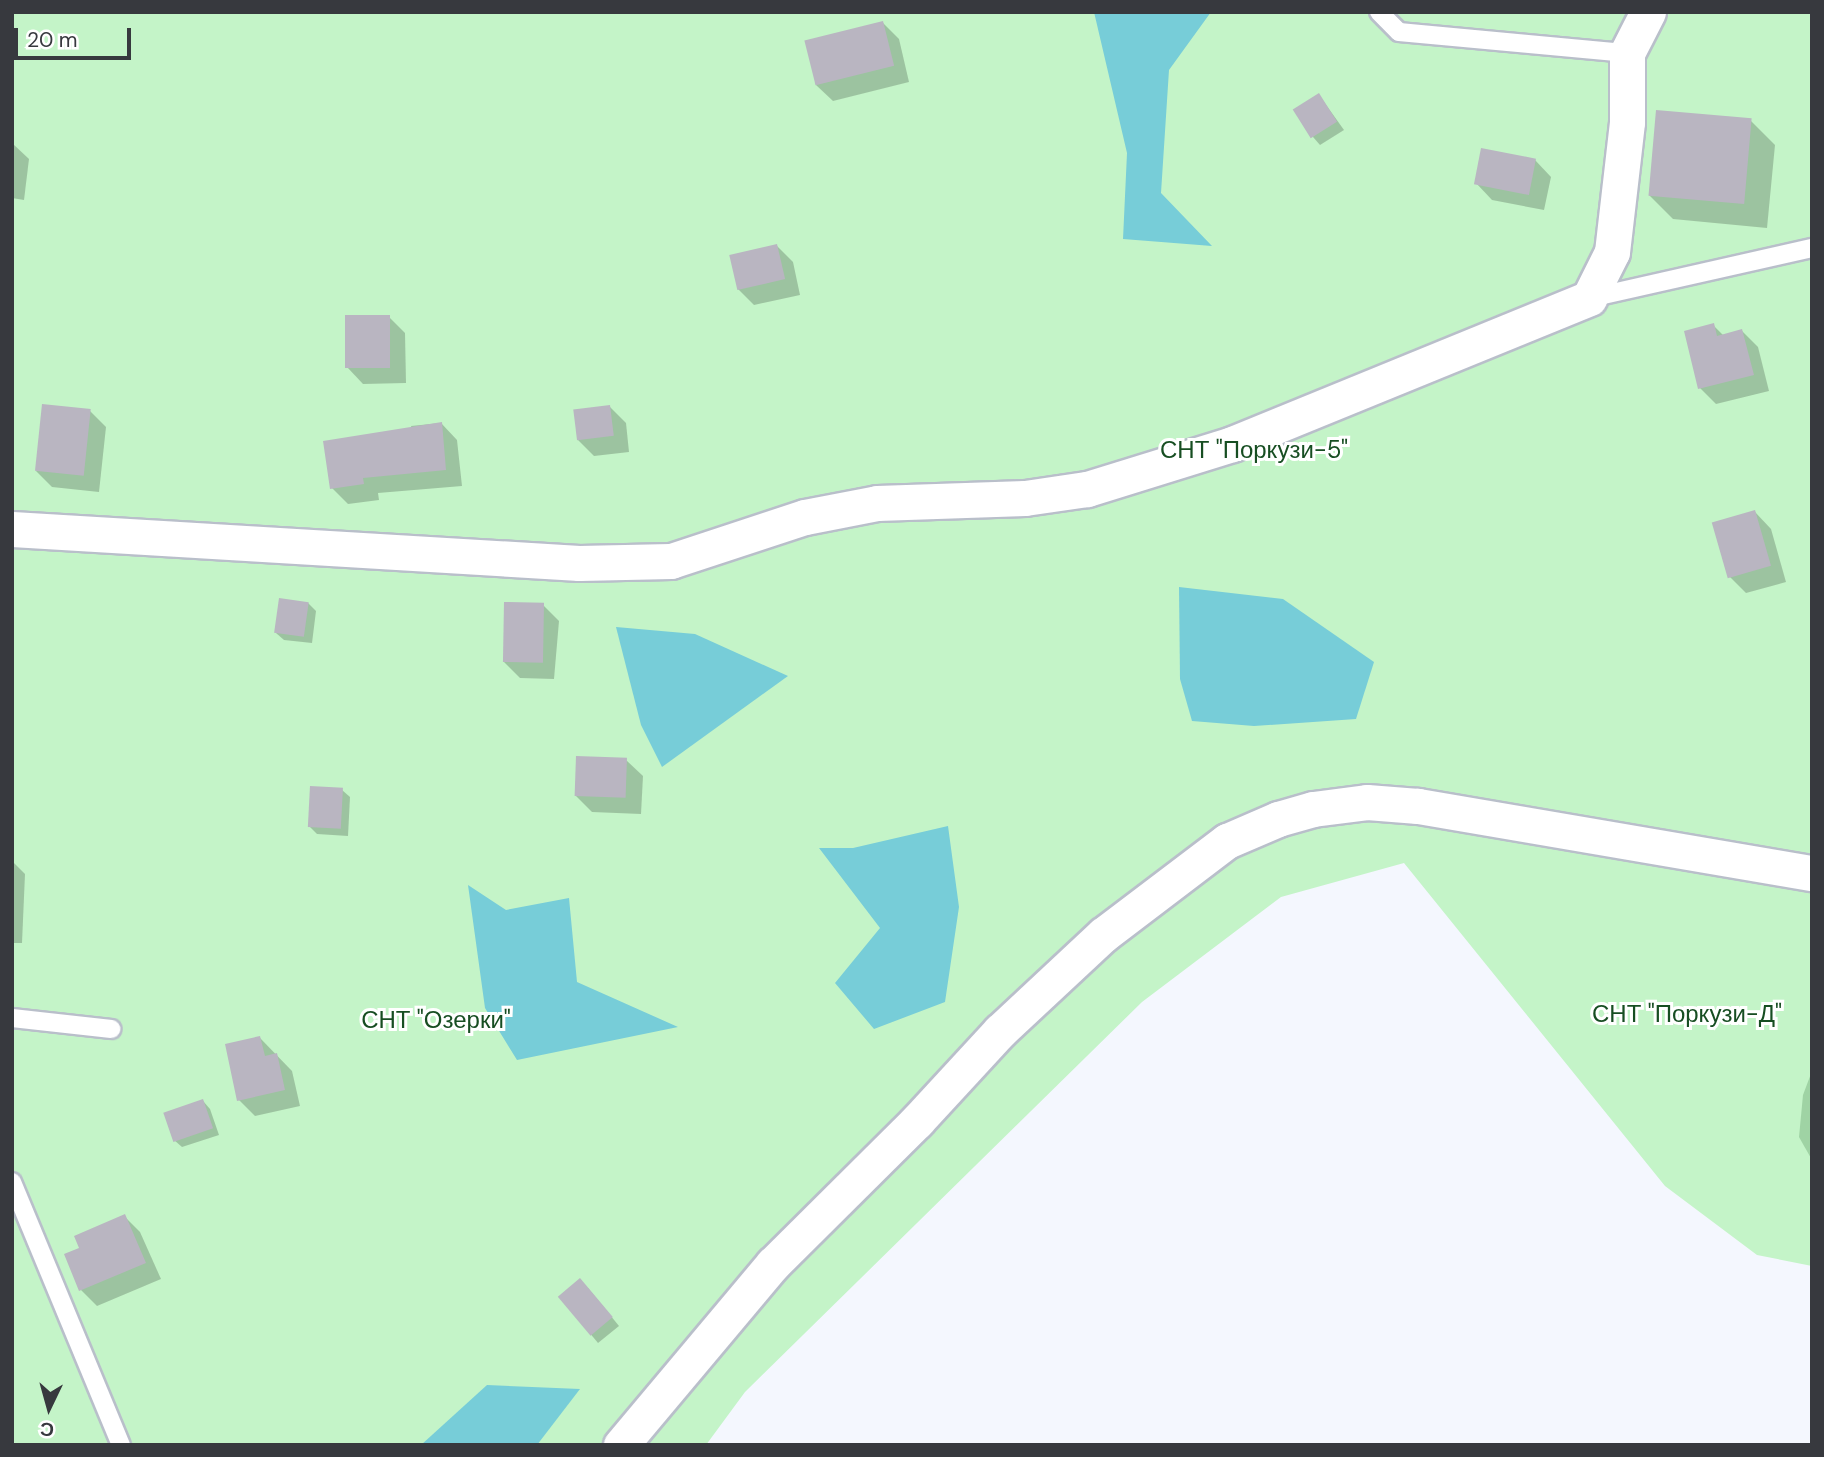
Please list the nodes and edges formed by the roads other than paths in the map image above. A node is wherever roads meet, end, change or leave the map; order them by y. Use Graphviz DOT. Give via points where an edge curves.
graph roads {
  1 [pos="1379,12"];
  2 [pos="1648,12"];
  3 [pos="1627,53"];
  4 [pos="1812,248"];
  5 [pos="1589,298"];
  6 [pos="12,529"];
  7 [pos="1812,873"];
  8 [pos="12,1018"];
  9 [pos="111,1029"];
  10 [pos="12,1182"];
  11 [pos="121,1445"];
  12 [pos="621,1445"];
  1 -- 3 [label="lane" via="1399,32"];
  2 -- 3 [label="street"];
  3 -- 5 [label="street" via="1627,122 1612,252"];
  4 -- 5 [label="lane"];
  5 -- 6 [label="street" via="1232,444 1087,489 1025,498 877,503 804,517 671,561 579,563"];
  7 -- 12 [label="street" via="1418,806 1367,802 1313,809 1227,841 1103,935 1000,1031 773,1264"];
  8 -- 9 [label="lane"];
  10 -- 11 [label="lane"];
}
